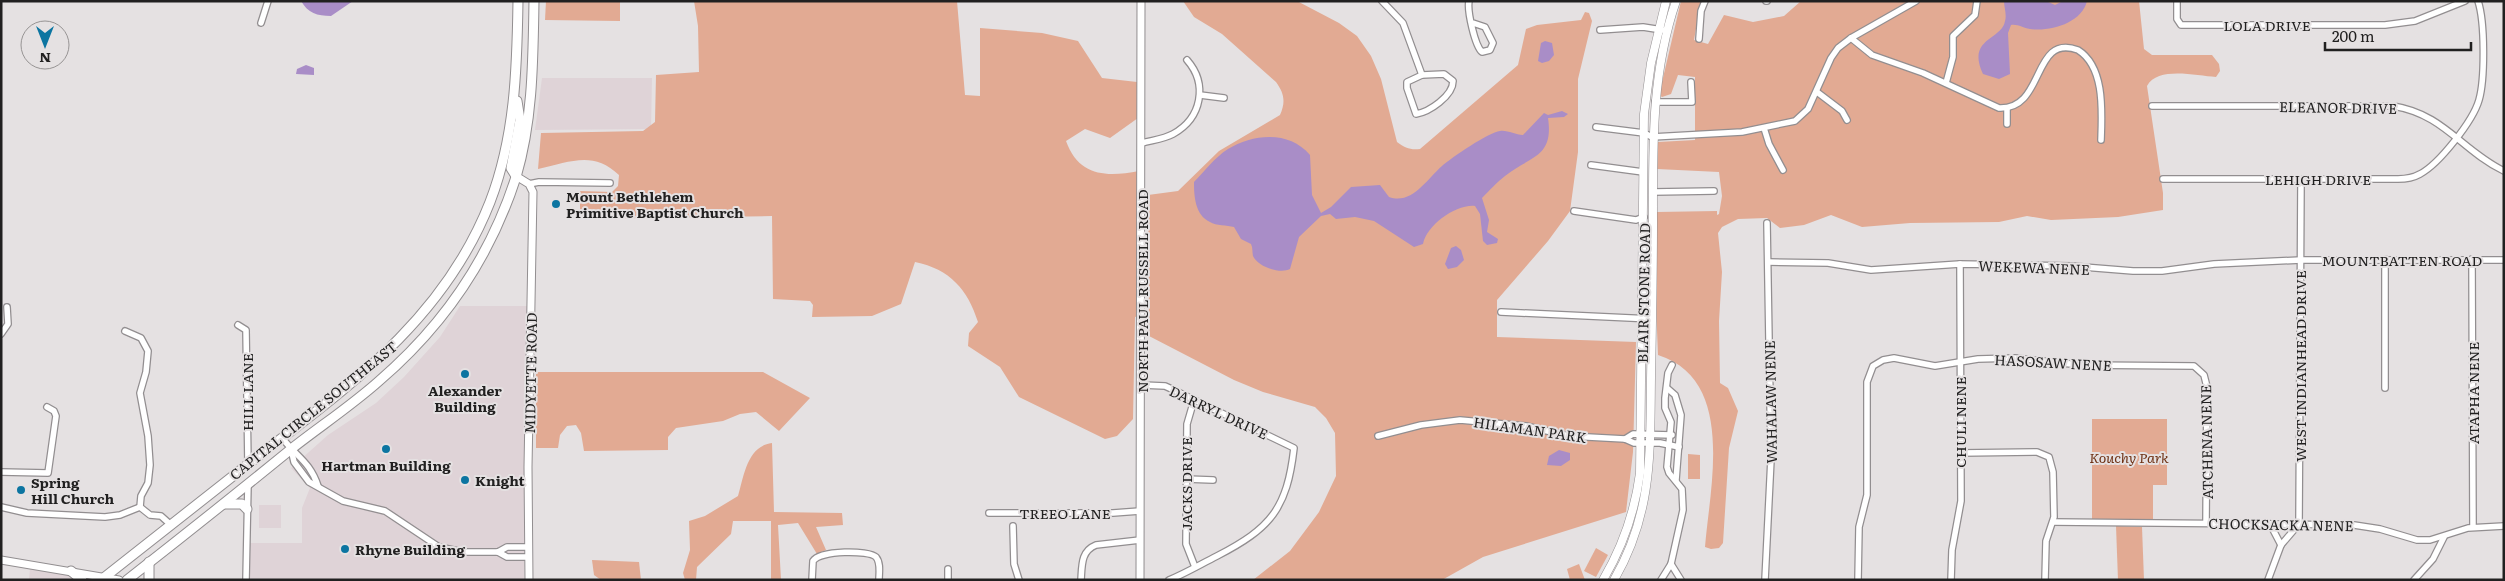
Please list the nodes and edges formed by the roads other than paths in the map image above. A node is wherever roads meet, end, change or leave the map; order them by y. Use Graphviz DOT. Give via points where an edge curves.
graph roads {
  1 [pos="268,1"];
  2 [pos="518,1"];
  3 [pos="534,1"];
  4 [pos="1142,1"];
  5 [pos="1382,1"];
  6 [pos="1469,1"];
  7 [pos="1666,1"];
  8 [pos="1676,1"];
  9 [pos="1705,1"];
  10 [pos="1916,1"];
  11 [pos="1977,1"];
  12 [pos="2177,1"];
  13 [pos="2466,1"];
  14 [pos="2478,1"];
  15 [pos="261,23"];
  16 [pos="1472,23"];
  17 [pos="1658,28"];
  18 [pos="1600,30"];
  19 [pos="1667,31"];
  20 [pos="1851,38"];
  21 [pos="1698,39"];
  22 [pos="1187,60"];
  23 [pos="1422,75"];
  24 [pos="1691,82"];
  25 [pos="1946,82"];
  26 [pos="1817,92"];
  27 [pos="1200,95"];
  28 [pos="516,96"];
  29 [pos="1224,98"];
  30 [pos="1655,102"];
  31 [pos="2152,106"];
  32 [pos="2007,109"];
  33 [pos="1847,120"];
  34 [pos="2007,124"];
  35 [pos="1596,127"];
  36 [pos="1764,128"];
  37 [pos="1644,133"];
  38 [pos="1652,137"];
  39 [pos="2456,137"];
  40 [pos="2102,140"];
  41 [pos="1142,143"];
  42 [pos="1591,165"];
  43 [pos="1783,170"];
  44 [pos="2504,170"];
  45 [pos="1643,172"];
  46 [pos="516,176"];
  47 [pos="2163,179"];
  48 [pos="2301,179"];
  49 [pos="610,183"];
  50 [pos="529,184"];
  51 [pos="1714,191"];
  52 [pos="1652,192"];
  53 [pos="1574,211"];
  54 [pos="1640,219"];
  55 [pos="1767,223"];
  56 [pos="2385,259"];
  57 [pos="2301,260"];
  58 [pos="2472,260"];
  59 [pos="2504,260"];
  60 [pos="1768,262"];
  61 [pos="1960,264"];
  62 [pos="7,308"];
  63 [pos="1501,312"];
  64 [pos="1643,319"];
  65 [pos="1652,319"];
  66 [pos="238,325"];
  67 [pos="125,330"];
  68 [pos="1,334"];
  69 [pos="1960,362"];
  70 [pos="1672,365"];
  71 [pos="2194,366"];
  72 [pos="1142,385"];
  73 [pos="1668,388"];
  74 [pos="2385,388"];
  75 [pos="1194,400"];
  76 [pos="46,407"];
  77 [pos="1641,434"];
  78 [pos="1651,434"];
  79 [pos="1671,435"];
  80 [pos="1680,435"];
  81 [pos="1378,436"];
  82 [pos="283,439"];
  83 [pos="1625,439"];
  84 [pos="1641,443"];
  85 [pos="1650,444"];
  86 [pos="1670,446"];
  87 [pos="1679,448"];
  88 [pos="291,449"];
  89 [pos="1960,453"];
  90 [pos="248,465"];
  91 [pos="1,472"];
  92 [pos="1186,479"];
  93 [pos="1213,480"];
  94 [pos="1676,480"];
  95 [pos="248,484"];
  96 [pos="318,486"];
  97 [pos="224,504"];
  98 [pos="140,506"];
  99 [pos="1,507"];
  100 [pos="247,509"];
  101 [pos="1140,511"];
  102 [pos="989,513"];
  103 [pos="2053,522"];
  104 [pos="2206,523"];
  105 [pos="2270,524"];
  106 [pos="2299,524"];
  107 [pos="171,525"];
  108 [pos="1013,526"];
  109 [pos="2504,526"];
  110 [pos="2472,527"];
  111 [pos="2444,537"];
  112 [pos="1140,540"];
  113 [pos="2282,545"];
  114 [pos="529,547"];
  115 [pos="498,552"];
  116 [pos="529,557"];
  117 [pos="1,560"];
  118 [pos="149,562"];
  119 [pos="1671,564"];
  120 [pos="1195,567"];
  121 [pos="948,570"];
  122 [pos="71,572"];
  123 [pos="103,578"];
  124 [pos="82,580"];
  125 [pos="119,580"];
  126 [pos="127,580"];
  127 [pos="149,580"];
  128 [pos="246,580"];
  129 [pos="529,580"];
  130 [pos="812,580"];
  131 [pos="880,580"];
  132 [pos="948,580"];
  133 [pos="1019,580"];
  134 [pos="1081,580"];
  135 [pos="1140,580"];
  136 [pos="1169,580"];
  137 [pos="1603,580"];
  138 [pos="1614,580"];
  139 [pos="1661,580"];
  140 [pos="1681,580"];
  141 [pos="1765,580"];
  142 [pos="1858,580"];
  143 [pos="1951,580"];
  144 [pos="2045,580"];
  145 [pos="2268,580"];
  146 [pos="2414,580"];
  1 -- 15 [label="street"];
  2 -- 28 [label="main road, CAPITAL CIRCLE SOUTHEAST"];
  3 -- 46 [label="main road, CAPITAL CIRCLE SOUTHEAST" via="532,100"];
  4 -- 41 [label="street, NORTH PAUL RUSSELL ROAD"];
  5 -- 23 [label="street" via="1403,23"];
  6 -- 16 [label="street"];
  7 -- 17 [label="main road, BLAIR STONE ROAD"];
  8 -- 19 [label="main road, BLAIR STONE ROAD"];
  9 -- 21 [label="street"];
  10 -- 20 [label="street"];
  11 -- 25 [label="street" via="1975,15 1954,36 1953,57"];
  12 -- 13 [label="street, LOLA DRIVE" via="2176,19 2181,25 2278,25 2403,23 2429,17"];
  14 -- 39 [label="street, LEHIGH DRIVE" via="2482,20 2480,93 2472,117"];
  16 -- 16 [label="street" via="1477,48 1482,52 1490,50 1492,44 1485,27"];
  17 -- 18 [label="street"];
  17 -- 19 [label="street"];
  17 -- 37 [label="main road, BLAIR STONE ROAD" via="1647,86"];
  19 -- 30 [label="main road, BLAIR STONE ROAD"];
  20 -- 25 [label="street" via="1872,55"];
  20 -- 26 [label="street" via="1833,54"];
  22 -- 27 [label="street" via="1198,75"];
  23 -- 23 [label="street" via="1407,82 1416,114 1433,108 1453,85 1453,81 1444,74"];
  24 -- 30 [label="street" via="1692,102"];
  25 -- 32 [label="street" via="1986,104"];
  26 -- 33 [label="street" via="1842,111"];
  26 -- 36 [label="street" via="1799,119"];
  27 -- 29 [label="street"];
  27 -- 41 [label="street" via="1194,113 1179,130"];
  28 -- 46 [label="main road" via="520,120 511,169"];
  28 -- 82 [label="main road, CAPITAL CIRCLE SOUTHEAST" via="490,201 450,278 410,329 384,355"];
  30 -- 38 [label="main road, BLAIR STONE ROAD"];
  31 -- 39 [label="street, ELEANOR DRIVE" via="2393,106 2421,113"];
  32 -- 34 [label="street"];
  32 -- 40 [label="street" via="2024,100 2051,53 2074,48 2089,60 2100,89"];
  35 -- 37 [label="street"];
  36 -- 38 [label="street" via="1724,134"];
  36 -- 43 [label="street"];
  37 -- 38 [label="street"];
  37 -- 45 [label="main road, BLAIR STONE ROAD"];
  38 -- 52 [label="main road, BLAIR STONE ROAD"];
  39 -- 44 [label="street, ELEANOR DRIVE" via="2489,163"];
  39 -- 48 [label="street, LEHIGH DRIVE" via="2427,170 2415,177"];
  41 -- 72 [label="street, NORTH PAUL RUSSELL ROAD"];
  42 -- 45 [label="street"];
  45 -- 54 [label="main road, BLAIR STONE ROAD"];
  46 -- 50 [label="street"];
  46 -- 88 [label="main road, CAPITAL CIRCLE SOUTHEAST" via="488,245 470,279 432,330 378,382"];
  47 -- 48 [label="street, LEHIGH DRIVE"];
  48 -- 57 [label="street, WEST INDIANHEAD DRIVE"];
  49 -- 50 [label="street"];
  50 -- 114 [label="street, MIDYETTE ROAD" via="533,199"];
  51 -- 52 [label="street"];
  52 -- 65 [label="main road, BLAIR STONE ROAD"];
  53 -- 54 [label="street"];
  54 -- 64 [label="main road, BLAIR STONE ROAD" via="1644,227"];
  55 -- 60 [label="street, WAHALAW NENE"];
  56 -- 57 [label="street, MOUNTBATTEN ROAD"];
  56 -- 58 [label="street, MOUNTBATTEN ROAD"];
  56 -- 74 [label="street"];
  57 -- 61 [label="street, WEKEWA NENE" via="2133,272 2071,266"];
  57 -- 106 [label="street, WEST INDIANHEAD DRIVE"];
  58 -- 59 [label="street, MOUNTBATTEN ROAD"];
  58 -- 110 [label="street, ATAPHA NENE"];
  60 -- 61 [label="street, WEKEWA NENE" via="1828,263 1887,270"];
  60 -- 141 [label="street, WAHALAW NENE" via="1771,459"];
  61 -- 69 [label="street, CHULI NENE"];
  62 -- 68 [label="street" via="8,324"];
  63 -- 64 [label="street"];
  64 -- 65 [label="street"];
  64 -- 77 [label="main road, BLAIR STONE ROAD"];
  65 -- 78 [label="main road, BLAIR STONE ROAD"];
  66 -- 90 [label="street, HILL LANE" via="246,330"];
  67 -- 98 [label="street" via="141,338 148,351 140,393 150,465"];
  69 -- 71 [label="street, HASOSAW NENE" via="2015,358 2080,365"];
  69 -- 89 [label="street, CHULI NENE"];
  69 -- 142 [label="street, HASOSAW NENE" via="1927,366 1887,359 1873,366 1867,382 1867,495 1859,528"];
  70 -- 73 [label="street" via="1668,373"];
  71 -- 104 [label="street, ATCHENA NENE" via="2204,375 2207,387"];
  72 -- 75 [label="street, DARRYL DRIVE" via="1165,386"];
  72 -- 101 [label="street, NORTH PAUL RUSSELL ROAD"];
  73 -- 79 [label="street" via="1665,408 1671,422"];
  73 -- 80 [label="street" via="1680,406"];
  75 -- 92 [label="street, JACKS DRIVE" via="1187,424"];
  75 -- 120 [label="street, DARRYL DRIVE" via="1294,448 1287,490 1269,520 1248,539"];
  76 -- 91 [label="street" via="56,416 48,473"];
  77 -- 78 [label="street, HILAMAN PARK"];
  77 -- 83 [label="street, HILAMAN PARK" via="1629,435"];
  77 -- 84 [label="main road, BLAIR STONE ROAD"];
  78 -- 79 [label="street, HILAMAN PARK"];
  78 -- 85 [label="main road, BLAIR STONE ROAD"];
  79 -- 80 [label="street, HILAMAN PARK"];
  79 -- 86 [label="street"];
  80 -- 87 [label="street"];
  81 -- 83 [label="street, HILAMAN PARK" via="1421,425 1460,420 1519,425 1569,436"];
  82 -- 88 [label="street"];
  82 -- 90 [label="main road, CAPITAL CIRCLE SOUTHEAST"];
  83 -- 84 [label="street, HILAMAN PARK"];
  84 -- 85 [label="street, HILAMAN PARK"];
  84 -- 137 [label="main road, BLAIR STONE ROAD" via="1636,501 1625,537"];
  85 -- 86 [label="street, HILAMAN PARK"];
  85 -- 138 [label="main road, BLAIR STONE ROAD" via="1644,508 1629,551"];
  86 -- 87 [label="street, HILAMAN PARK"];
  86 -- 94 [label="street" via="1667,466"];
  87 -- 94 [label="street"];
  88 -- 95 [label="main road, CAPITAL CIRCLE SOUTHEAST"];
  88 -- 96 [label="street" via="303,458"];
  88 -- 96 [label="street" via="294,462 309,482"];
  89 -- 103 [label="street" via="2043,454 2049,457 2053,472"];
  89 -- 143 [label="street, CHULI NENE" via="1960,512 1952,550"];
  90 -- 107 [label="main road, CAPITAL CIRCLE SOUTHEAST"];
  92 -- 93 [label="street"];
  92 -- 120 [label="street, JACKS DRIVE" via="1186,544"];
  94 -- 119 [label="street" via="1683,494 1683,510"];
  95 -- 97 [label="main road, CAPITAL CIRCLE SOUTHEAST"];
  95 -- 100 [label="street"];
  96 -- 115 [label="street" via="343,501 385,511 444,549"];
  97 -- 100 [label="main road" via="242,504"];
  97 -- 118 [label="main road, CAPITAL CIRCLE SOUTHEAST"];
  98 -- 99 [label="street" via="120,515 105,517 27,513"];
  98 -- 107 [label="street"];
  100 -- 128 [label="street"];
  101 -- 102 [label="street, TREEO LANE"];
  101 -- 112 [label="street, NORTH PAUL RUSSELL ROAD"];
  103 -- 104 [label="street, CHOCKSACKA NENE"];
  103 -- 144 [label="street" via="2046,541"];
  104 -- 105 [label="street, CHOCKSACKA NENE"];
  105 -- 106 [label="street, CHOCKSACKA NENE"];
  105 -- 113 [label="street"];
  106 -- 111 [label="street, CHOCKSACKA NENE" via="2361,526 2417,540"];
  106 -- 113 [label="street"];
  107 -- 123 [label="main road, CAPITAL CIRCLE SOUTHEAST"];
  108 -- 133 [label="street" via="1014,564"];
  109 -- 110 [label="street, CHOCKSACKA NENE"];
  110 -- 111 [label="street, CHOCKSACKA NENE"];
  111 -- 146 [label="street" via="2433,559"];
  112 -- 134 [label="street" via="1090,548 1082,561"];
  112 -- 135 [label="street, NORTH PAUL RUSSELL ROAD"];
  113 -- 145 [label="street"];
  114 -- 115 [label="street" via="507,547"];
  114 -- 116 [label="street, MIDYETTE ROAD"];
  115 -- 116 [label="street" via="507,557"];
  116 -- 129 [label="street, MIDYETTE ROAD"];
  117 -- 122 [label="street"];
  118 -- 126 [label="main road, CAPITAL CIRCLE SOUTHEAST"];
  118 -- 127 [label="main road"];
  119 -- 139 [label="street"];
  119 -- 140 [label="street"];
  120 -- 136 [label="street"];
  121 -- 132 [label="street"];
  122 -- 123 [label="street"];
  122 -- 124 [label="main road"];
  123 -- 125 [label="street"];
  130 -- 131 [label="street" via="816,557 828,553 875,556"];
}
